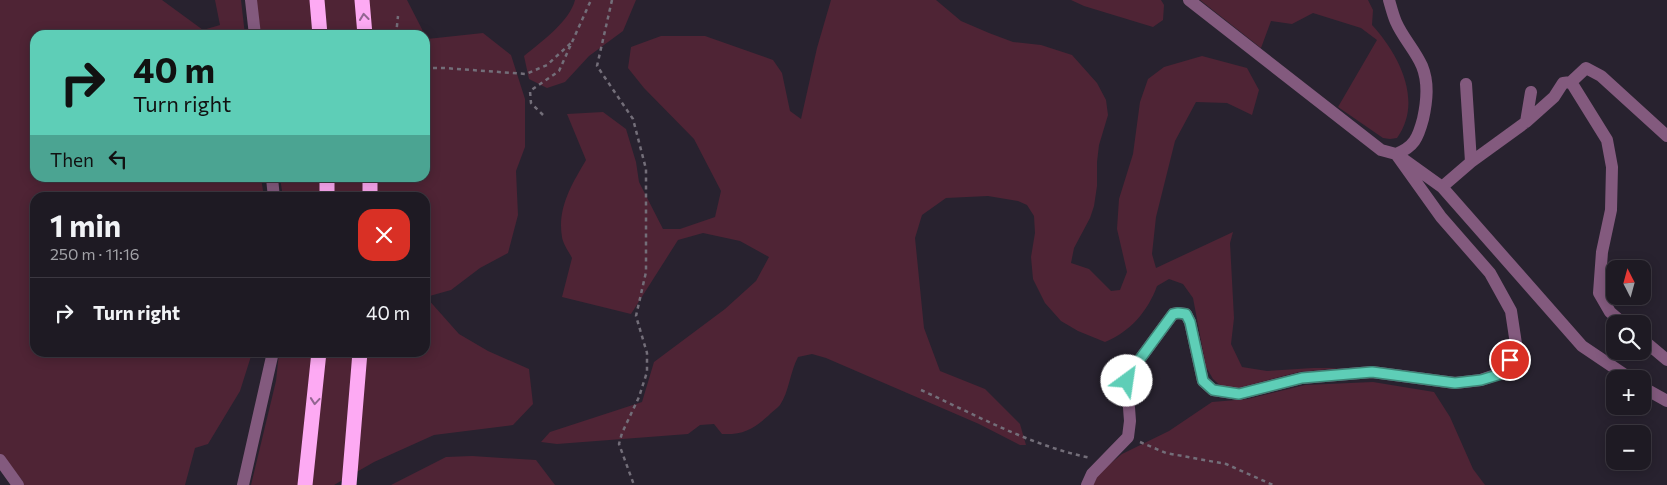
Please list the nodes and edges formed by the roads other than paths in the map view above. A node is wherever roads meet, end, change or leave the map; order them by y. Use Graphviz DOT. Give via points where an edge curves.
graph roads {
  1 [pos="251,0"];
  2 [pos="317,0"];
  3 [pos="362,0"];
  4 [pos="1189,0"];
  5 [pos="1389,0"];
  6 [pos="254,30"];
  7 [pos="320,30"];
  8 [pos="365,30"];
  9 [pos="1571,82"];
  10 [pos="1466,84"];
  11 [pos="1531,92"];
  12 [pos="1526,122"];
  13 [pos="1667,136"];
  14 [pos="1396,154"];
  15 [pos="1471,162"];
  16 [pos="1442,187"];
  17 [pos="1614,315"];
  18 [pos="1651,347"];
  19 [pos="272,357"];
  20 [pos="318,357"];
  21 [pos="360,357"];
  22 [pos="1667,360"];
  23 [pos="1617,370"];
  24 [pos="1651,392"];
  25 [pos="1667,401"];
  26 [pos="0,460"];
  27 [pos="18,485"];
  28 [pos="243,485"];
  29 [pos="305,485"];
  30 [pos="349,485"];
  31 [pos="1087,485"];
  1 -- 6 [label="street"];
  2 -- 7 [label="highway"];
  8 -- 3 [label="highway, one-way"];
  4 -- 14 [label="street" via="1382,150"];
  5 -- 14 [label="street" via="1396,23 1422,66 1427,103 1414,144"];
  9 -- 12 [label="street" via="1563,84 1554,97"];
  9 -- 13 [label="street" via="1586,68 1601,76"];
  9 -- 17 [label="street" via="1607,140 1612,167 1611,210 1598,293"];
  10 -- 15 [label="street"];
  11 -- 12 [label="street"];
  12 -- 15 [label="street"];
  14 -- 16 [label="street"];
  14 -- 31 [label="street" via="1441,217 1490,273 1511,311 1516,344 1501,374 1455,383 1372,372 1302,378 1239,394 1213,390 1203,381 1186,314 1173,314 1129,374 1128,437 1092,474"];
  15 -- 16 [label="street"];
  16 -- 23 [label="street" via="1582,346"];
  18 -- 22 [label="street"];
  19 -- 28 [label="street"];
  20 -- 29 [label="highway, one-way"];
  21 -- 30 [label="highway"];
  24 -- 25 [label="street"];
  26 -- 27 [label="street"];
}
